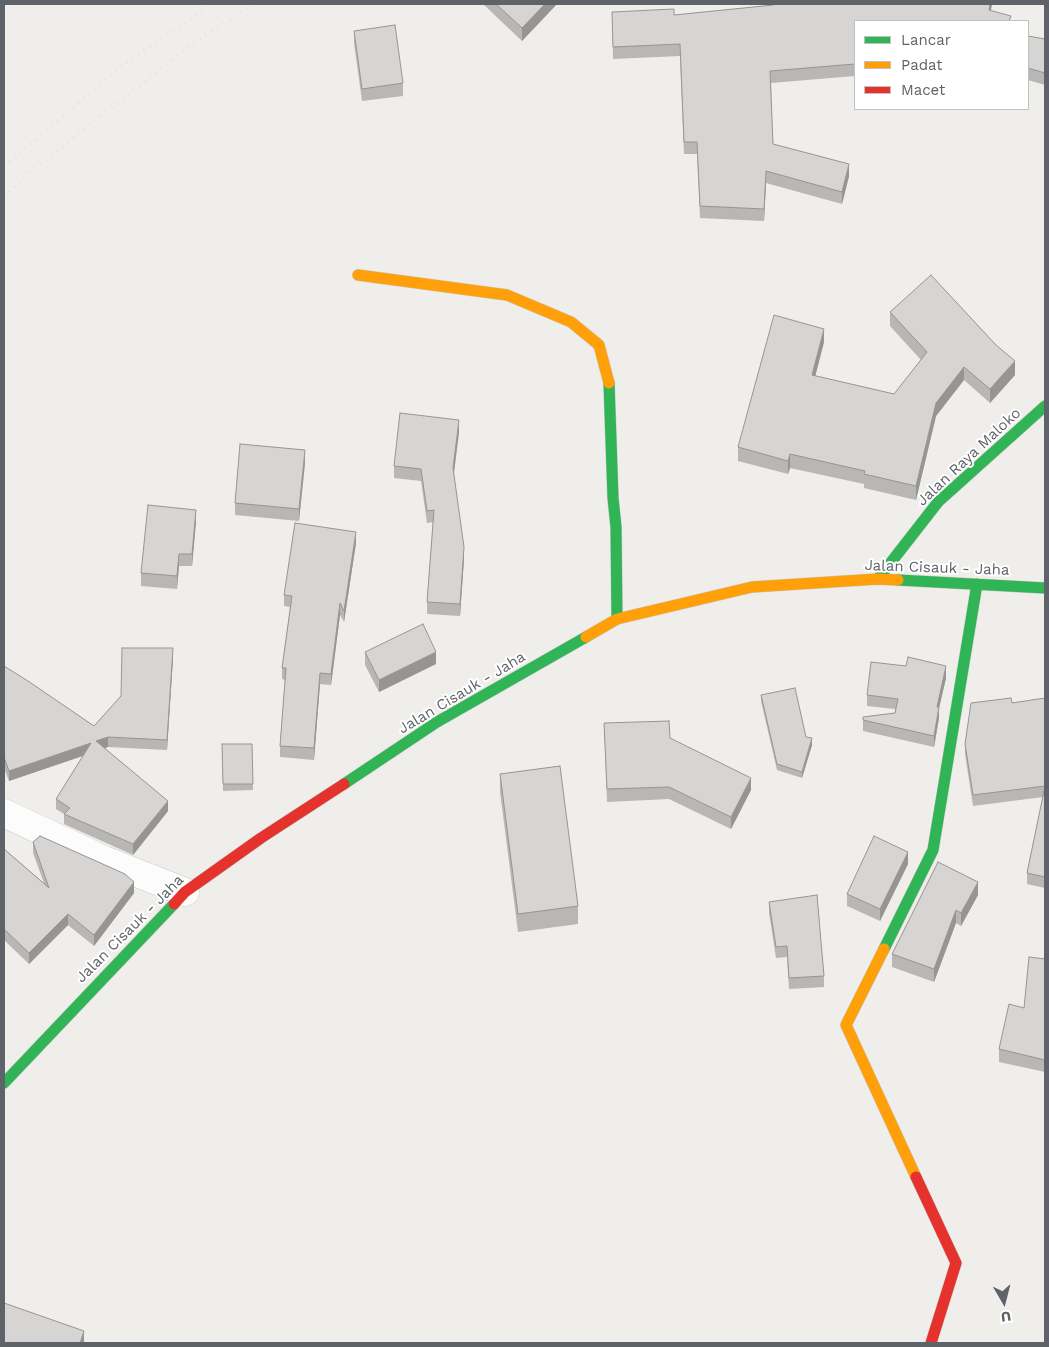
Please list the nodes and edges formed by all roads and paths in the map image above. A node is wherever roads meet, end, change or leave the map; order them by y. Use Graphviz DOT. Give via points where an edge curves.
graph roads {
  1 [pos="358,274"];
  2 [pos="1045,406"];
  3 [pos="878,579"];
  4 [pos="977,584"];
  5 [pos="1045,588"];
  6 [pos="617,619"];
  7 [pos="4,813"];
  8 [pos="184,892"];
  9 [pos="4,1083"];
  10 [pos="931,1343"];
  1 -- 6 [label="street" via="507,295 571,322 599,344 609,379"];
  2 -- 3 [label="street, Jalan Raya Maloko" via="938,502"];
  3 -- 4 [label="street, Jalan Cisauk - Jaha"];
  3 -- 6 [label="street, Jalan Cisauk - Jaha" via="752,588"];
  4 -- 5 [label="street, Jalan Cisauk - Jaha"];
  4 -- 10 [label="street" via="933,850 846,1025 956,1262"];
  6 -- 8 [label="street, Jalan Cisauk - Jaha" via="437,722"];
  7 -- 8 [label="street" via="104,860"];
  8 -- 9 [label="street, Jalan Cisauk - Jaha"];
}
